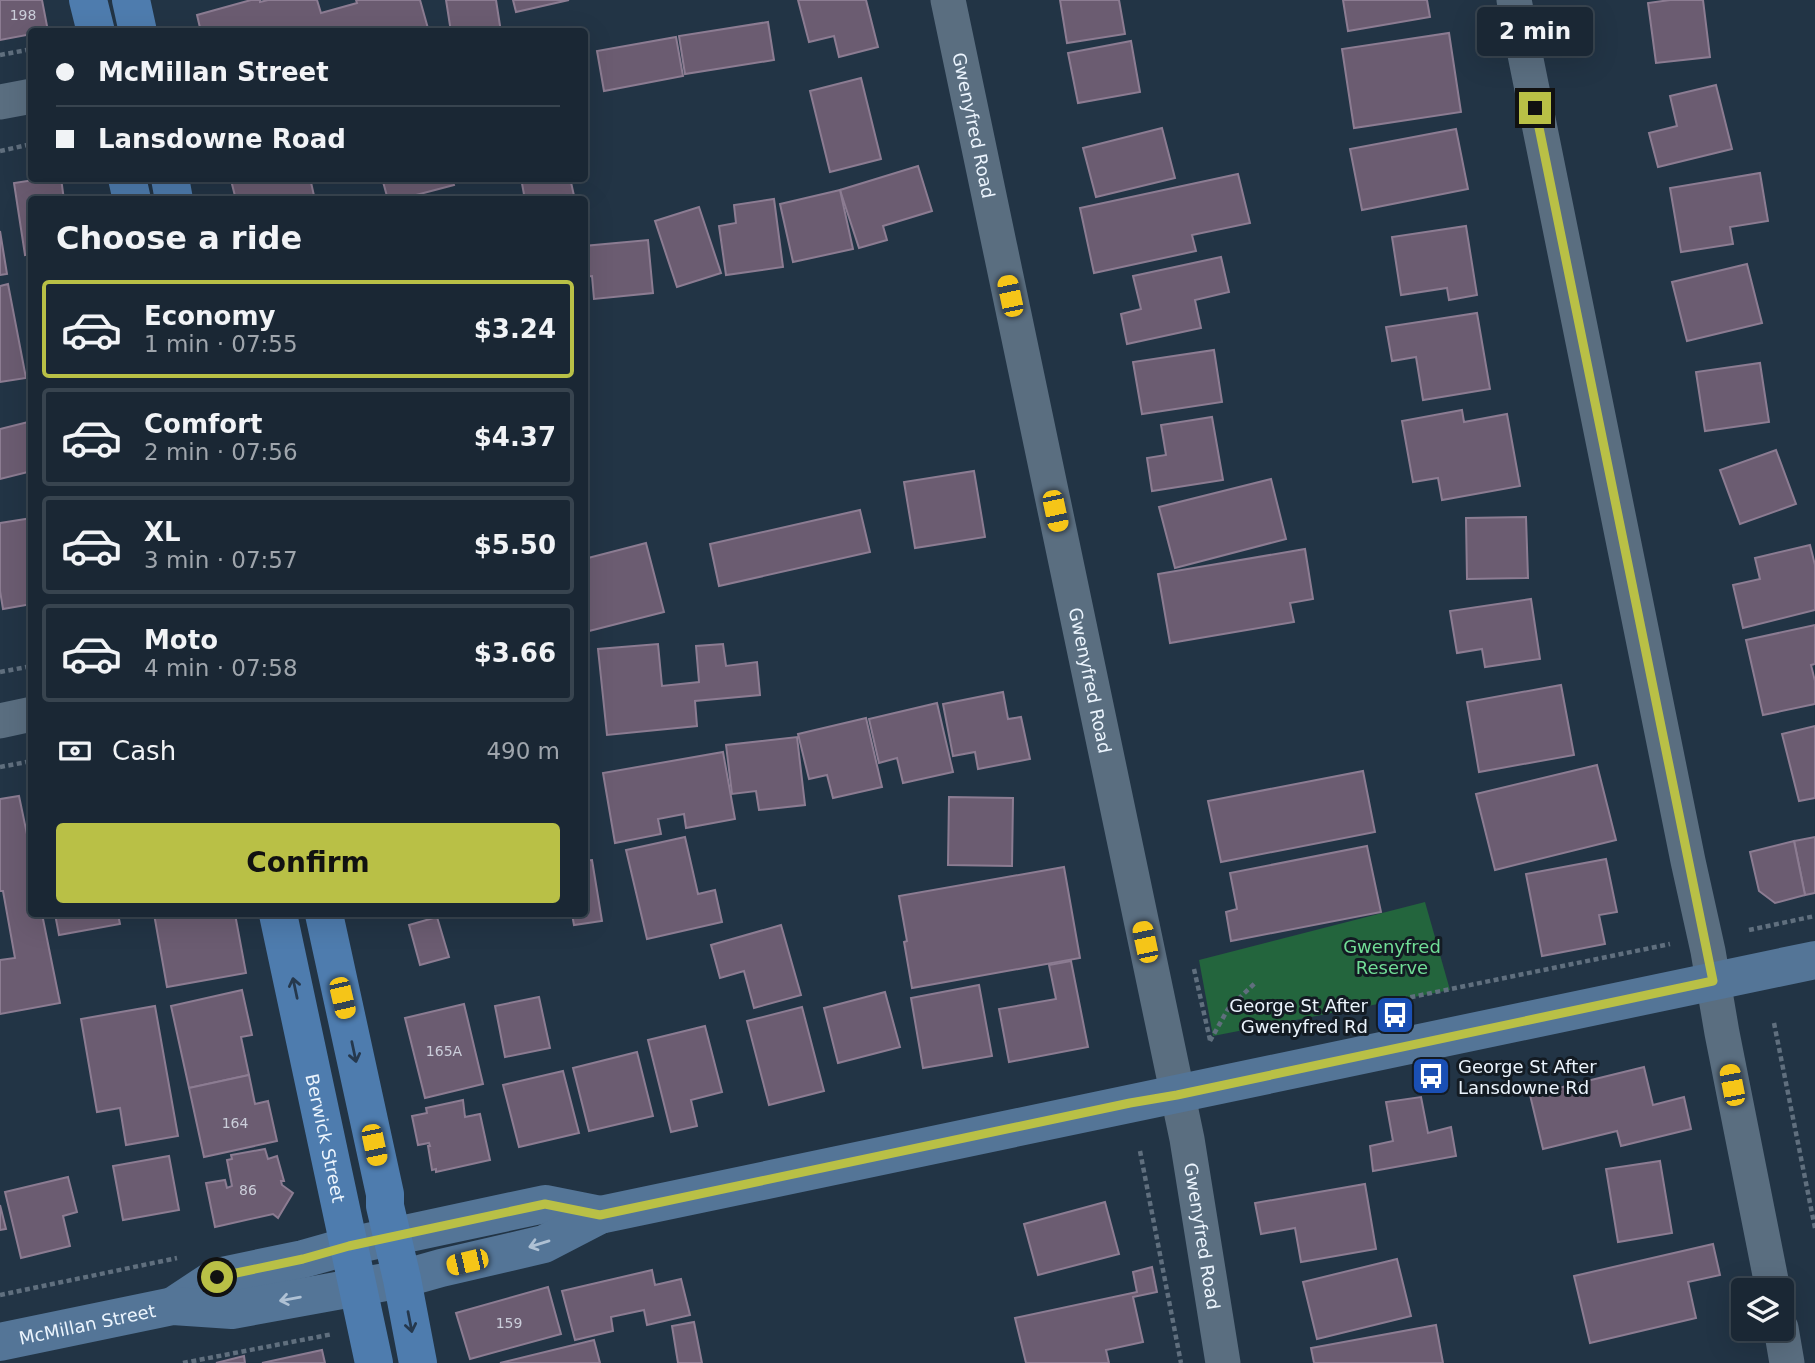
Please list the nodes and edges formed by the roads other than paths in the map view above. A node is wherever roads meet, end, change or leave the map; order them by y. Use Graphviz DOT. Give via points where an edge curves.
graph roads {
  1 [pos="88,0"];
  2 [pos="131,0"];
  3 [pos="948,0"];
  4 [pos="1514,0"];
  5 [pos="95,28"];
  6 [pos="137,28"];
  7 [pos="28,97"];
  8 [pos="0,102"];
  9 [pos="28,715"];
  10 [pos="0,721"];
  11 [pos="279,917"];
  12 [pos="325,917"];
  13 [pos="1815,960"];
  14 [pos="1713,981"];
  15 [pos="1177,1095"];
  16 [pos="600,1215"];
  17 [pos="394,1237"];
  18 [pos="349,1246"];
  19 [pos="1771,1278"];
  20 [pos="402,1279"];
  21 [pos="357,1287"];
  22 [pos="173,1306"];
  23 [pos="1783,1341"];
  24 [pos="0,1342"];
  25 [pos="374,1363"];
  26 [pos="418,1363"];
  27 [pos="1223,1363"];
  28 [pos="1787,1363"];
  1 -- 5 [label="main road"];
  2 -- 6 [label="main road"];
  3 -- 15 [label="street, Gwenyfred Road"];
  4 -- 14 [label="street"];
  7 -- 8 [label="street"];
  9 -- 10 [label="street"];
  18 -- 11 [label="main road, Berwick Street, one-way"];
  12 -- 17 [label="main road, one-way"];
  13 -- 14 [label="main road"];
  14 -- 15 [label="main road"];
  14 -- 19 [label="street"];
  15 -- 16 [label="main road"];
  15 -- 27 [label="street, Gwenyfred Road"];
  16 -- 17 [label="main road, McMillan Street" via="545,1204"];
  16 -- 20 [label="main road, McMillan Street, one-way" via="544,1244"];
  17 -- 18 [label="main road, McMillan Street"];
  17 -- 20 [label="main road"];
  18 -- 21 [label="main road, Berwick Street"];
  18 -- 22 [label="main road, McMillan Street" via="217,1277"];
  20 -- 21 [label="main road, McMillan Street"];
  20 -- 26 [label="main road, one-way"];
  21 -- 22 [label="main road, McMillan Street, one-way" via="232,1310"];
  21 -- 25 [label="main road, Berwick Street"];
  22 -- 24 [label="main road, McMillan Street"];
  23 -- 28 [label="street"];
}
